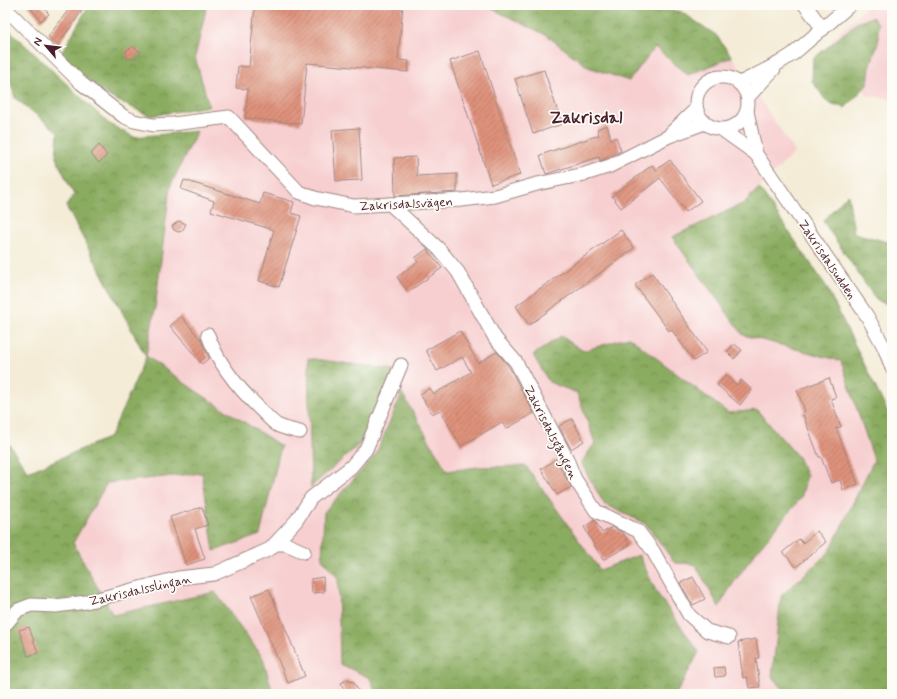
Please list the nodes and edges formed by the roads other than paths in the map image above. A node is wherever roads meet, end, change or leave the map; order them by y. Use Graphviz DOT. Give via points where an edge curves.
graph roads {
  1 [pos="805,5"];
  2 [pos="850,5"];
  3 [pos="5,8"];
  4 [pos="823,29"];
  5 [pos="779,63"];
  6 [pos="740,83"];
  7 [pos="748,98"];
  8 [pos="696,109"];
  9 [pos="747,111"];
  10 [pos="705,123"];
  11 [pos="721,129"];
  12 [pos="667,137"];
  13 [pos="756,154"];
  14 [pos="390,204"];
  15 [pos="208,335"];
  16 [pos="401,365"];
  17 [pos="892,368"];
  18 [pos="300,432"];
  19 [pos="275,544"];
  20 [pos="304,552"];
  21 [pos="5,625"];
  22 [pos="729,637"];
  1 -- 4 [label="street"];
  2 -- 4 [label="street"];
  3 -- 14 [label="street, Zakrisdalsvägen" via="81,83 128,119 153,125 229,117 299,192 354,206"];
  4 -- 5 [label="street"];
  5 -- 6 [label="street"];
  5 -- 7 [label="street"];
  6 -- 7 [label="street"];
  6 -- 8 [label="street" via="726,77 712,78 705,82 697,94"];
  7 -- 9 [label="street"];
  8 -- 10 [label="street"];
  8 -- 12 [label="street"];
  9 -- 11 [label="street" via="737,124"];
  9 -- 13 [label="street, Zakrisdalsudden"];
  10 -- 11 [label="street" via="712,128"];
  10 -- 12 [label="street, Zakrisdalsvägen"];
  11 -- 13 [label="street, Zakrisdalsudden"];
  12 -- 14 [label="street, Zakrisdalsvägen" via="610,166 495,196"];
  13 -- 17 [label="street, Zakrisdalsudden" via="867,316"];
  14 -- 22 [label="street, Zakrisdalsgången" via="439,249 458,272 495,338 516,362 575,479 596,511 638,531 653,551 689,615 707,631"];
  15 -- 18 [label="street" via="224,366 248,398 275,424"];
  16 -- 19 [label="street, Zakrisdalsslingan" via="366,449 351,467 311,498"];
  19 -- 20 [label="street" via="286,544"];
  19 -- 21 [label="street, Zakrisdalsslingan" via="270,549 214,574 178,578 86,602 56,606 31,605 18,610"];
}
